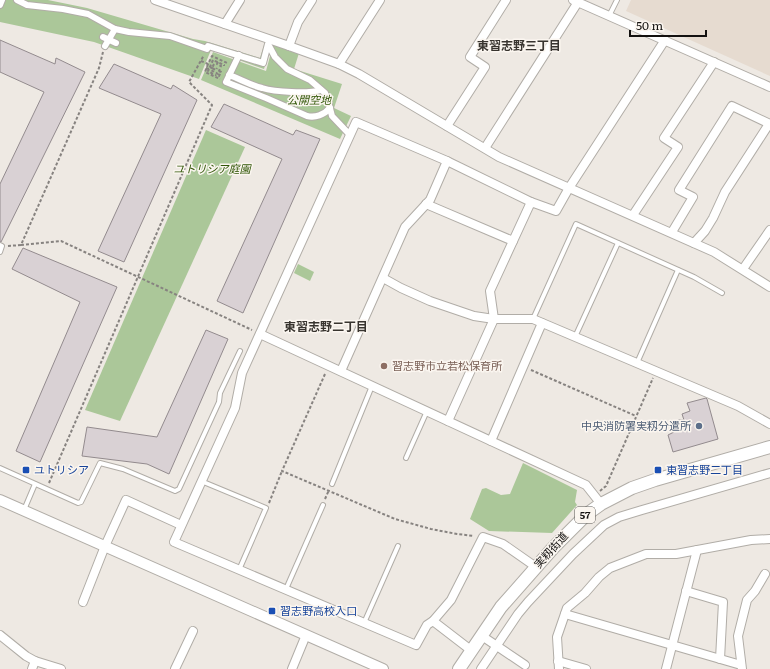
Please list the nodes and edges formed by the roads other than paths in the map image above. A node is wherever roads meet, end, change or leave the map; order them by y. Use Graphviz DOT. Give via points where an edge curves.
graph roads {
  1 [pos="2,0"];
  2 [pos="17,0"];
  3 [pos="155,0"];
  4 [pos="240,0"];
  5 [pos="312,0"];
  6 [pos="380,0"];
  7 [pos="506,0"];
  8 [pos="617,0"];
  9 [pos="576,1"];
  10 [pos="0,5"];
  11 [pos="609,16"];
  12 [pos="225,24"];
  13 [pos="115,29"];
  14 [pos="106,38"];
  15 [pos="664,40"];
  16 [pos="116,42"];
  17 [pos="105,46"];
  18 [pos="289,46"];
  19 [pos="239,55"];
  20 [pos="714,62"];
  21 [pos="339,64"];
  22 [pos="227,73"];
  23 [pos="770,87"];
  24 [pos="321,90"];
  25 [pos="330,108"];
  26 [pos="770,124"];
  27 [pos="447,126"];
  28 [pos="350,135"];
  29 [pos="485,148"];
  30 [pos="447,160"];
  31 [pos="569,188"];
  32 [pos="531,202"];
  33 [pos="426,204"];
  34 [pos="633,216"];
  35 [pos="770,230"];
  36 [pos="672,232"];
  37 [pos="513,241"];
  38 [pos="618,243"];
  39 [pos="694,243"];
  40 [pos="1,246"];
  41 [pos="0,252"];
  42 [pos="743,269"];
  43 [pos="678,270"];
  44 [pos="383,278"];
  45 [pos="770,287"];
  46 [pos="722,293"];
  47 [pos="494,319"];
  48 [pos="533,319"];
  49 [pos="542,323"];
  50 [pos="260,334"];
  51 [pos="575,337"];
  52 [pos="240,351"];
  53 [pos="637,364"];
  54 [pos="341,371"];
  55 [pos="372,386"];
  56 [pos="427,411"];
  57 [pos="448,421"];
  58 [pos="770,424"];
  59 [pos="491,441"];
  60 [pos="770,446"];
  61 [pos="406,458"];
  62 [pos="0,468"];
  63 [pos="770,473"];
  64 [pos="201,481"];
  65 [pos="35,484"];
  66 [pos="332,484"];
  67 [pos="0,500"];
  68 [pos="598,500"];
  69 [pos="323,505"];
  70 [pos="24,510"];
  71 [pos="181,525"];
  72 [pos="770,539"];
  73 [pos="105,546"];
  74 [pos="398,546"];
  75 [pos="697,550"];
  76 [pos="536,567"];
  77 [pos="239,570"];
  78 [pos="765,574"];
  79 [pos="286,589"];
  80 [pos="686,591"];
  81 [pos="83,602"];
  82 [pos="565,614"];
  83 [pos="433,621"];
  84 [pos="364,623"];
  85 [pos="192,631"];
  86 [pos="0,635"];
  87 [pos="306,635"];
  88 [pos="482,636"];
  89 [pos="672,645"];
  90 [pos="496,646"];
  91 [pos="472,651"];
  92 [pos="720,659"];
  93 [pos="34,665"];
  94 [pos="525,665"];
  95 [pos="558,665"];
  96 [pos="742,667"];
  97 [pos="61,669"];
  98 [pos="175,669"];
  99 [pos="292,669"];
  100 [pos="383,669"];
  101 [pos="459,669"];
  102 [pos="481,669"];
  103 [pos="586,669"];
  104 [pos="666,669"];
  1 -- 10 [label="street"];
  2 -- 13 [label="street" via="27,5 88,14"];
  3 -- 12 [label="street"];
  4 -- 12 [label="street"];
  5 -- 18 [label="street" via="298,22"];
  6 -- 21 [label="street"];
  7 -- 27 [label="street" via="470,57 485,67"];
  8 -- 11 [label="lane"];
  9 -- 11 [label="street"];
  9 -- 29 [label="street"];
  11 -- 15 [label="street"];
  12 -- 18 [label="street"];
  13 -- 14 [label="street"];
  13 -- 19 [label="street" via="170,36 207,49 208,46"];
  14 -- 16 [label="street"];
  14 -- 17 [label="street"];
  15 -- 20 [label="street"];
  15 -- 31 [label="street"];
  18 -- 21 [label="street"];
  19 -- 22 [label="street"];
  19 -- 24 [label="street" via="263,62 268,44 275,57 287,69 310,80"];
  20 -- 23 [label="street"];
  20 -- 34 [label="street" via="664,138 678,147"];
  21 -- 27 [label="street"];
  22 -- 24 [label="street" via="264,88 304,92"];
  22 -- 25 [label="street" via="226,82 307,116 320,115"];
  24 -- 25 [label="street" via="327,97"];
  25 -- 28 [label="street" via="332,116"];
  26 -- 36 [label="street" via="732,106 679,190 693,197"];
  26 -- 39 [label="street" via="725,192 705,231"];
  27 -- 29 [label="street"];
  28 -- 30 [label="street" via="356,122"];
  28 -- 50 [label="street"];
  29 -- 31 [label="street" via="499,157"];
  30 -- 32 [label="street"];
  30 -- 33 [label="street"];
  31 -- 32 [label="street" via="556,211"];
  31 -- 34 [label="street"];
  32 -- 37 [label="street"];
  33 -- 37 [label="street"];
  33 -- 44 [label="street" via="406,227"];
  34 -- 36 [label="street"];
  35 -- 42 [label="street"];
  36 -- 39 [label="street"];
  37 -- 47 [label="street" via="490,291"];
  38 -- 43 [label="lane"];
  38 -- 48 [label="lane" via="576,224"];
  38 -- 51 [label="lane"];
  39 -- 42 [label="street"];
  40 -- 41 [label="lane"];
  42 -- 45 [label="street"];
  43 -- 46 [label="lane"];
  43 -- 53 [label="lane"];
  44 -- 47 [label="street" via="430,301 474,316"];
  44 -- 54 [label="street"];
  47 -- 48 [label="street"];
  47 -- 57 [label="street"];
  48 -- 49 [label="street"];
  49 -- 51 [label="street"];
  49 -- 59 [label="street"];
  50 -- 54 [label="street"];
  50 -- 64 [label="street" via="242,373 235,408"];
  51 -- 53 [label="street"];
  52 -- 65 [label="lane" via="179,489 175,491 123,469 100,463 81,502 78,503"];
  53 -- 58 [label="street" via="738,406"];
  54 -- 55 [label="street"];
  55 -- 56 [label="street"];
  55 -- 66 [label="lane"];
  56 -- 57 [label="street"];
  56 -- 61 [label="lane"];
  57 -- 59 [label="street"];
  59 -- 68 [label="street" via="586,484"];
  60 -- 68 [label="main road, 実籾街道 / 57" via="655,480"];
  62 -- 65 [label="lane"];
  63 -- 90 [label="street" via="609,522 597,530 528,602"];
  64 -- 71 [label="street"];
  64 -- 77 [label="lane" via="266,508"];
  65 -- 70 [label="lane"];
  67 -- 70 [label="street"];
  68 -- 76 [label="main road, 実籾街道 / 57"];
  69 -- 79 [label="lane"];
  70 -- 73 [label="street"];
  71 -- 73 [label="street" via="126,500"];
  71 -- 77 [label="street" via="174,542"];
  72 -- 75 [label="street"];
  73 -- 81 [label="street"];
  73 -- 87 [label="street"];
  74 -- 84 [label="lane"];
  75 -- 80 [label="street"];
  75 -- 82 [label="street" via="676,554 646,554 610,568 568,608"];
  76 -- 83 [label="street" via="503,544 483,537 451,600"];
  76 -- 88 [label="main road, 実籾街道 / 57" via="501,607"];
  77 -- 79 [label="street"];
  78 -- 96 [label="street" via="747,600 738,636"];
  79 -- 84 [label="street"];
  80 -- 89 [label="street"];
  80 -- 92 [label="street" via="723,602"];
  82 -- 89 [label="street"];
  82 -- 95 [label="street" via="557,637"];
  83 -- 84 [label="street" via="427,625 416,645"];
  83 -- 91 [label="street"];
  85 -- 98 [label="street"];
  86 -- 93 [label="street"];
  87 -- 99 [label="street"];
  87 -- 100 [label="street"];
  88 -- 90 [label="street"];
  88 -- 91 [label="main road, 実籾街道 / 57"];
  89 -- 92 [label="street"];
  89 -- 104 [label="street"];
  90 -- 94 [label="street"];
  90 -- 102 [label="street"];
  91 -- 101 [label="main road, 実籾街道 / 57"];
  92 -- 96 [label="street"];
  93 -- 97 [label="street"];
  95 -- 103 [label="street"];
}
